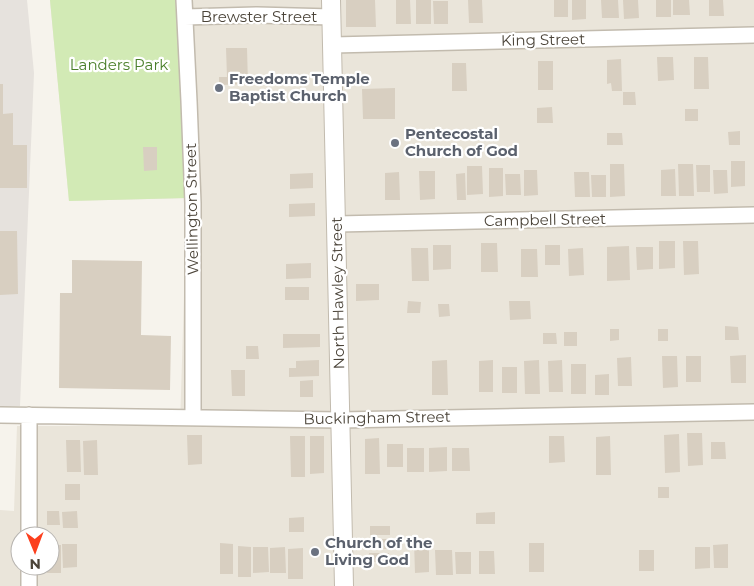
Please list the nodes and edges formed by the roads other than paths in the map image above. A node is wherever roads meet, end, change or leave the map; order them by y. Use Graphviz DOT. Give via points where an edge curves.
graph roads {
  1 [pos="184,0"];
  2 [pos="332,9"];
  3 [pos="185,17"];
  4 [pos="754,35"];
  5 [pos="333,45"];
  6 [pos="754,215"];
  7 [pos="336,224"];
  8 [pos="754,412"];
  9 [pos="0,415"];
  10 [pos="29,415"];
  11 [pos="193,418"];
  12 [pos="340,420"];
  13 [pos="29,526"];
  14 [pos="344,586"];
  1 -- 3 [label="street, Wellington Street"];
  2 -- 3 [label="street, Brewster Street"];
  2 -- 5 [label="street, North Hawley Street"];
  3 -- 11 [label="street, Wellington Street" via="193,203"];
  4 -- 5 [label="street, King Street"];
  5 -- 7 [label="street, North Hawley Street"];
  6 -- 7 [label="street, Campbell Street"];
  7 -- 12 [label="street, North Hawley Street"];
  8 -- 12 [label="street, Buckingham Street"];
  9 -- 10 [label="street, Buckingham Street"];
  10 -- 11 [label="street, Buckingham Street"];
  10 -- 13 [label="street"];
  11 -- 12 [label="street, Buckingham Street"];
  12 -- 14 [label="street, North Hawley Street"];
}
